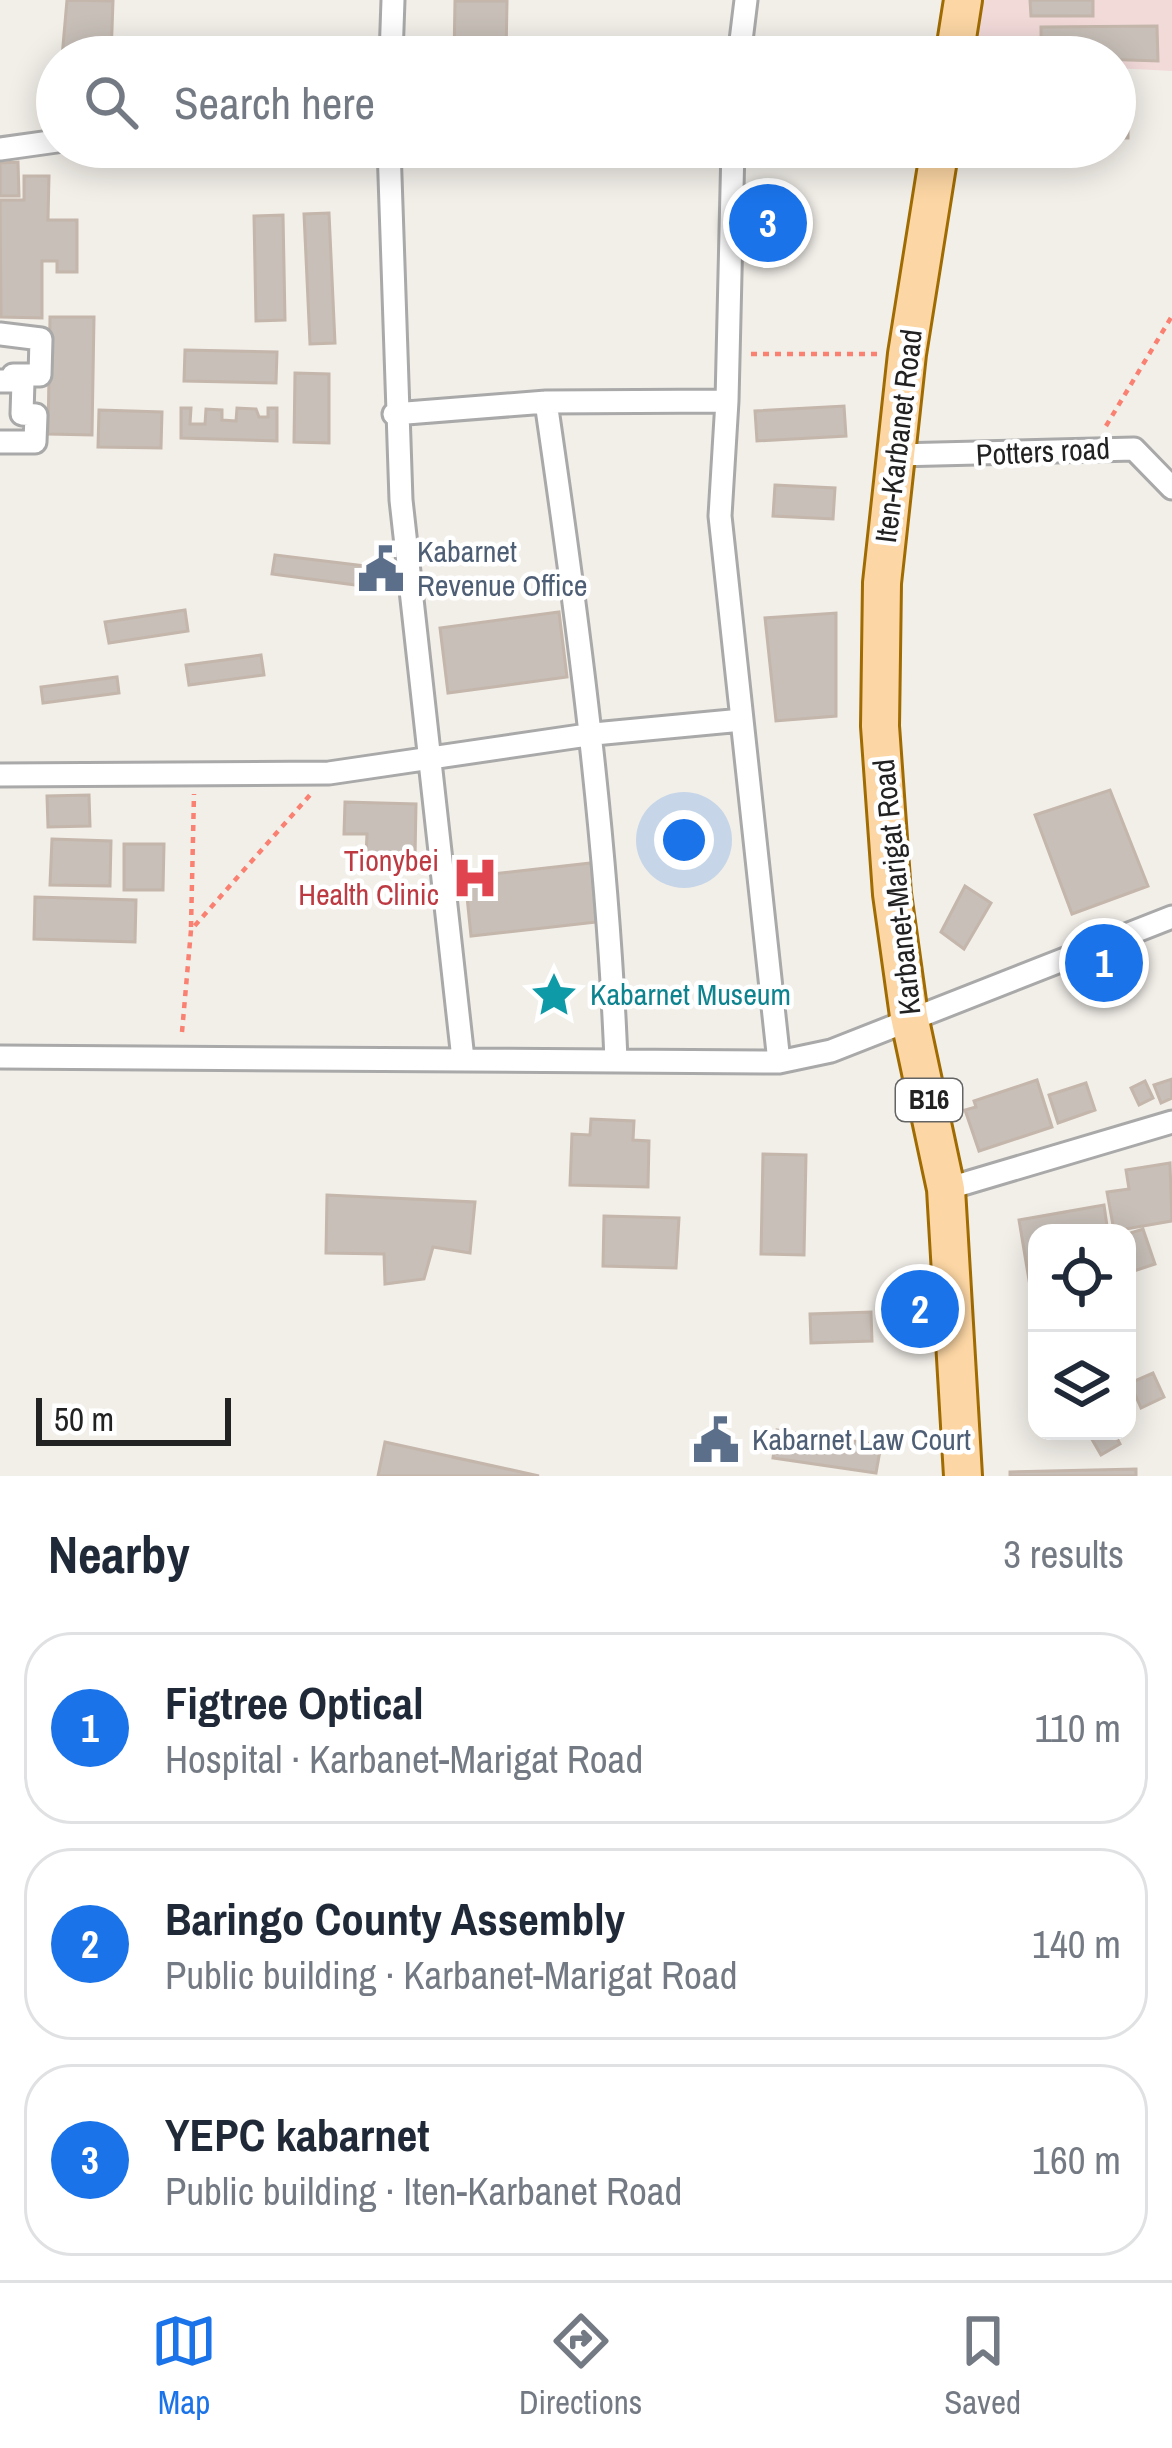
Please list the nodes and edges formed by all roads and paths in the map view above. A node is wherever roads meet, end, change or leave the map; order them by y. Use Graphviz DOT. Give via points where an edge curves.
graph roads {
  1 [pos="393,0"];
  2 [pos="746,0"];
  3 [pos="963,0"];
  4 [pos="392,36"];
  5 [pos="742,36"];
  6 [pos="957,36"];
  7 [pos="36,144"];
  8 [pos="0,149"];
  9 [pos="389,168"];
  10 [pos="733,168"];
  11 [pos="937,168"];
  12 [pos="1172,316"];
  13 [pos="0,334"];
  14 [pos="729,354"];
  15 [pos="907,354"];
  16 [pos="0,378"];
  17 [pos="727,401"];
  18 [pos="546,402"];
  19 [pos="394,414"];
  20 [pos="0,442"];
  21 [pos="1094,446"];
  22 [pos="896,455"];
  23 [pos="1172,488"];
  24 [pos="742,720"];
  25 [pos="880,726"];
  26 [pos="594,734"];
  27 [pos="431,760"];
  28 [pos="329,773"];
  29 [pos="0,775"];
  30 [pos="194,776"];
  31 [pos="1172,917"];
  32 [pos="190,931"];
  33 [pos="909,1016"];
  34 [pos="0,1057"];
  35 [pos="180,1058"];
  36 [pos="463,1058"];
  37 [pos="616,1060"];
  38 [pos="779,1062"];
  39 [pos="1172,1122"];
  40 [pos="946,1189"];
  41 [pos="963,1476"];
  1 -- 4 [label="street"];
  2 -- 5 [label="street"];
  3 -- 6 [label="main road"];
  7 -- 8 [label="street"];
  9 -- 19 [label="street"];
  10 -- 14 [label="street"];
  11 -- 15 [label="main road, Iten-Karbanet Road / B16"];
  12 -- 21 [label="path"];
  13 -- 16 [label="street" via="41,339 40,375"];
  14 -- 15 [label="path"];
  14 -- 17 [label="street"];
  15 -- 22 [label="main road, Iten-Karbanet Road / B16"];
  16 -- 20 [label="street" via="23,382 22,414 35,415 35,442"];
  17 -- 18 [label="street"];
  17 -- 24 [label="street" via="720,515"];
  18 -- 19 [label="street"];
  18 -- 26 [label="street"];
  19 -- 27 [label="street"];
  21 -- 22 [label="street, Potters road"];
  21 -- 23 [label="street, Potters road" via="1134,448"];
  22 -- 25 [label="main road, Iten-Karbanet Road / B16" via="882,583"];
  24 -- 26 [label="street"];
  24 -- 38 [label="street"];
  25 -- 33 [label="main road, Karbanet-Marigat Road / B16"];
  26 -- 27 [label="street"];
  26 -- 37 [label="street"];
  27 -- 28 [label="street"];
  27 -- 36 [label="street"];
  28 -- 30 [label="street"];
  28 -- 32 [label="path"];
  29 -- 30 [label="street"];
  30 -- 32 [label="path"];
  31 -- 33 [label="street"];
  32 -- 35 [label="path"];
  33 -- 38 [label="street" via="831,1051"];
  33 -- 40 [label="main road, Karbanet-Marigat Road / B16"];
  34 -- 35 [label="street"];
  35 -- 36 [label="street"];
  36 -- 37 [label="street"];
  37 -- 38 [label="street"];
  39 -- 40 [label="street"];
  40 -- 41 [label="main road, Karbanet-Marigat Road / B16"];
}
